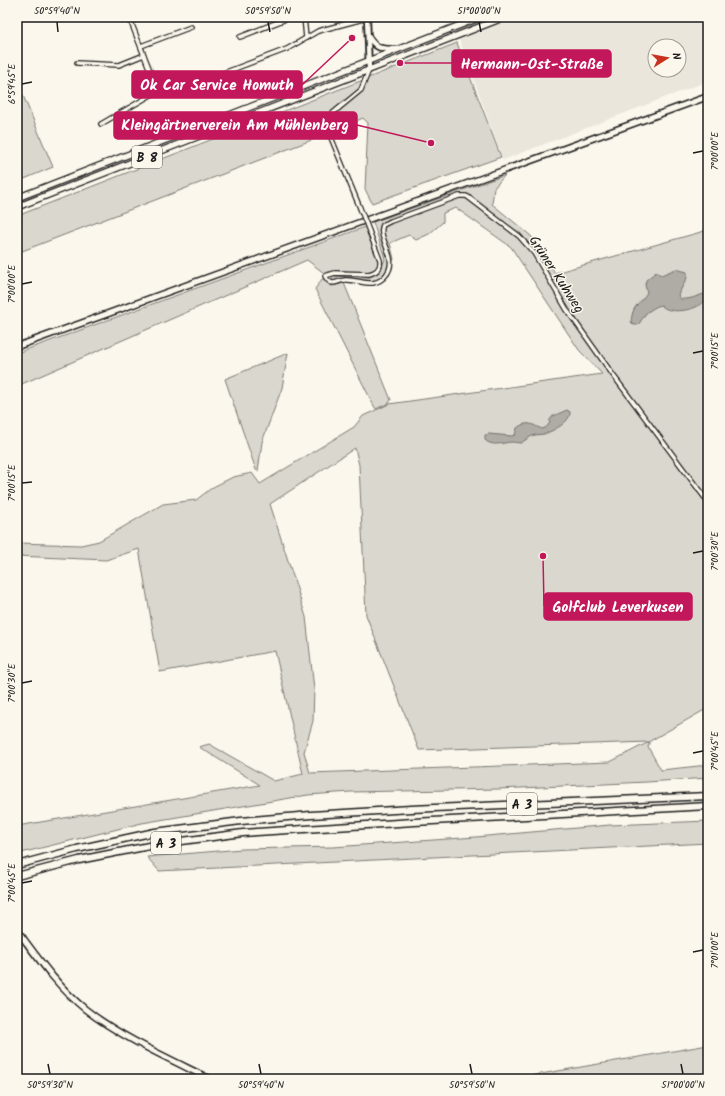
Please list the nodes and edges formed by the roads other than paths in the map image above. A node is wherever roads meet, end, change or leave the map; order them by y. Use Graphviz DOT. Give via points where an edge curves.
graph roads {
  1 [pos="129,17"];
  2 [pos="291,17"];
  3 [pos="304,17"];
  4 [pos="367,17"];
  5 [pos="480,17"];
  6 [pos="505,17"];
  7 [pos="191,27"];
  8 [pos="368,34"];
  9 [pos="240,37"];
  10 [pos="306,38"];
  11 [pos="141,46"];
  12 [pos="397,49"];
  13 [pos="144,55"];
  14 [pos="369,60"];
  15 [pos="77,64"];
  16 [pos="369,70"];
  17 [pos="158,91"];
  18 [pos="101,124"];
  19 [pos="17,198"];
  20 [pos="17,207"];
  21 [pos="708,502"];
  22 [pos="708,796"];
  23 [pos="708,806"];
  24 [pos="17,865"];
  25 [pos="17,876"];
  26 [pos="17,930"];
  27 [pos="210,1079"];
  1 -- 11 [label="street"];
  2 -- 9 [label="street"];
  3 -- 10 [label="street"];
  4 -- 8 [label="street"];
  4 -- 10 [label="street" via="318,31"];
  5 -- 12 [label="main road, B 8"];
  6 -- 16 [label="main road, B 8"];
  7 -- 11 [label="street"];
  8 -- 12 [label="street" via="378,48"];
  8 -- 14 [label="street"];
  10 -- 17 [label="street" via="287,49 221,74"];
  11 -- 13 [label="street"];
  12 -- 14 [label="main road, B 8"];
  13 -- 15 [label="street" via="118,65"];
  13 -- 17 [label="street"];
  14 -- 16 [label="street"];
  14 -- 19 [label="main road, B 8"];
  16 -- 20 [label="main road, B 8"];
  16 -- 21 [label="street, Grüner Kuhweg, bridge" via="361,90 333,113 329,123 330,135 380,265 375,273 369,274 331,273 325,276 329,282 335,284 346,280 370,283 381,280 388,273 391,263 382,231 384,225 391,220 459,196 468,197 523,240 567,310"];
  17 -- 18 [label="street"];
  22 -- 24 [label="highway, A 3" via="311,815 155,832"];
  23 -- 25 [label="highway, A 3" via="242,833 159,844"];
  26 -- 27 [label="main road" via="58,983 85,1009 135,1040"];
}
